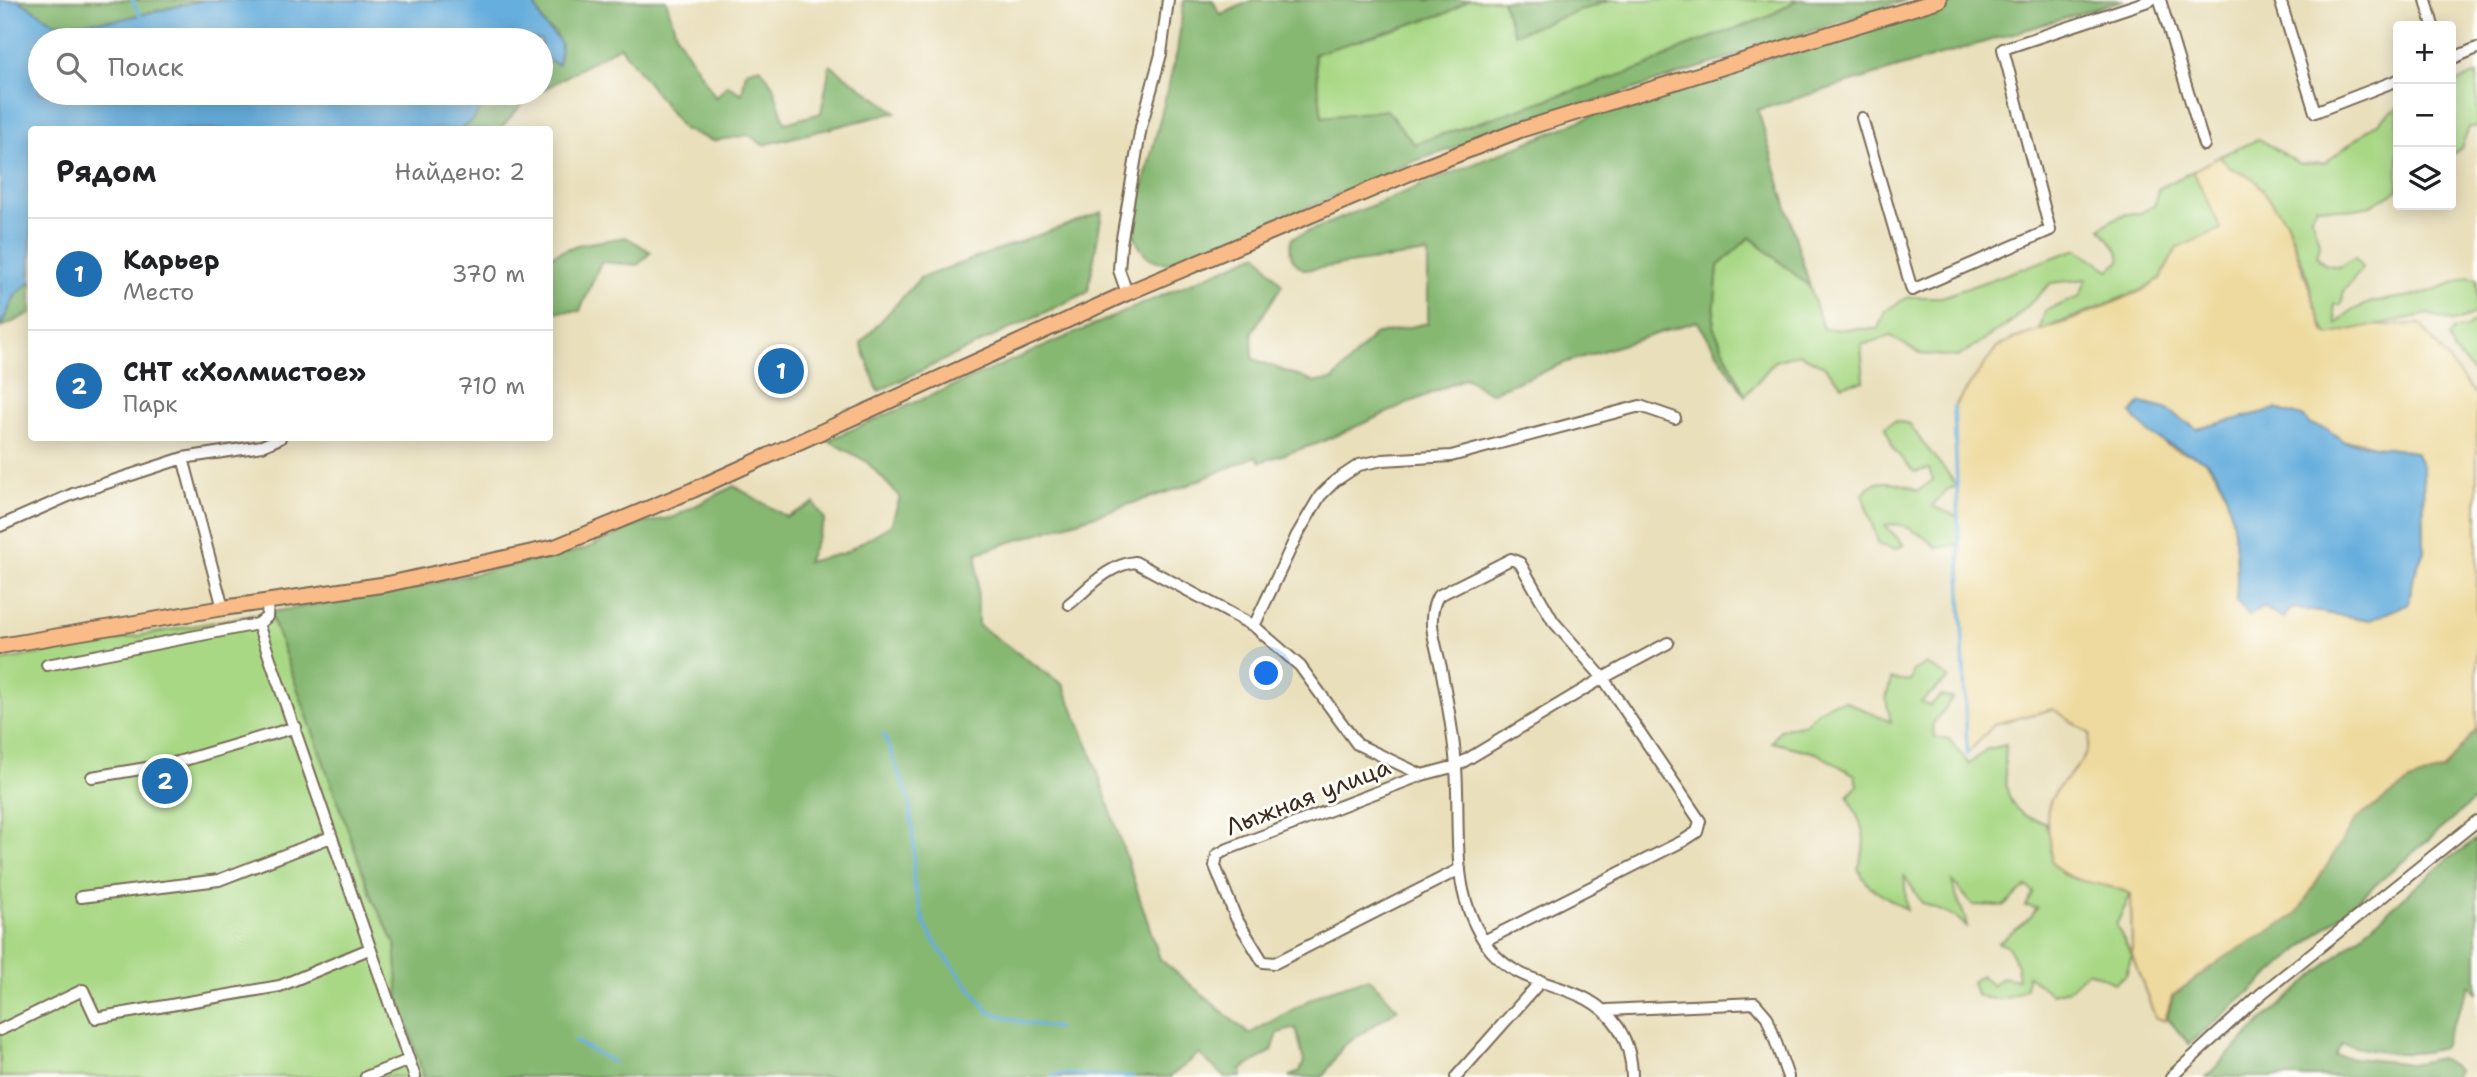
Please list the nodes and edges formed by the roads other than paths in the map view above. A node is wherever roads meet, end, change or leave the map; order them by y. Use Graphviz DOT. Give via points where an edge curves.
graph roads {
  1 [pos="1168,0"];
  2 [pos="1939,0"];
  3 [pos="2151,0"];
  4 [pos="2160,0"];
  5 [pos="2280,0"];
  6 [pos="2426,0"];
  7 [pos="2432,21"];
  8 [pos="2477,48"];
  9 [pos="2456,57"];
  10 [pos="2393,82"];
  11 [pos="1863,118"];
  12 [pos="2204,145"];
  13 [pos="1127,293"];
  14 [pos="1675,418"];
  15 [pos="273,441"];
  16 [pos="183,458"];
  17 [pos="0,526"];
  18 [pos="268,601"];
  19 [pos="1069,604"];
  20 [pos="223,608"];
  21 [pos="258,624"];
  22 [pos="1254,626"];
  23 [pos="1668,643"];
  24 [pos="0,646"];
  25 [pos="47,665"];
  26 [pos="1603,678"];
  27 [pos="296,727"];
  28 [pos="1456,766"];
  29 [pos="1422,775"];
  30 [pos="92,777"];
  31 [pos="2477,821"];
  32 [pos="331,837"];
  33 [pos="1460,869"];
  34 [pos="80,897"];
  35 [pos="1484,941"];
  36 [pos="369,948"];
  37 [pos="1541,981"];
  38 [pos="1607,1010"];
  39 [pos="0,1030"];
  40 [pos="409,1060"];
  41 [pos="366,1077"];
  42 [pos="415,1077"];
  43 [pos="1456,1077"];
  44 [pos="1632,1077"];
  45 [pos="1788,1077"];
  46 [pos="2171,1077"];
  1 -- 13 [label="street" via="1121,244 1119,270"];
  2 -- 13 [label="main road" via="1520,130"];
  3 -- 11 [label="street" via="2003,49 2050,230 1912,290"];
  4 -- 12 [label="street"];
  5 -- 10 [label="street" via="2315,112"];
  6 -- 7 [label="street"];
  8 -- 9 [label="street"];
  13 -- 18 [label="main road" via="681,495 555,547 388,584"];
  14 -- 22 [label="street" via="1640,407 1451,456 1359,465 1320,496"];
  15 -- 16 [label="street"];
  16 -- 17 [label="street" via="73,494"];
  16 -- 20 [label="street"];
  18 -- 20 [label="main road"];
  18 -- 21 [label="street" via="267,617"];
  19 -- 22 [label="street" via="1121,564 1135,562"];
  20 -- 24 [label="main road"];
  21 -- 25 [label="street"];
  21 -- 27 [label="street"];
  22 -- 29 [label="street" via="1300,666 1357,744"];
  23 -- 26 [label="street, Лыжная улица"];
  26 -- 28 [label="street, Лыжная улица"];
  26 -- 28 [label="street" via="1553,621 1520,563 1502,562 1438,596 1430,617"];
  26 -- 35 [label="street" via="1700,821 1697,832"];
  27 -- 30 [label="street" via="170,764"];
  27 -- 32 [label="street"];
  28 -- 29 [label="street, Лыжная улица"];
  28 -- 33 [label="street"];
  29 -- 33 [label="street, Лыжная улица" via="1217,855 1215,866 1236,918 1263,962 1275,963"];
  31 -- 46 [label="street" via="2261,993"];
  32 -- 34 [label="street" via="219,880"];
  32 -- 36 [label="street"];
  33 -- 35 [label="street" via="1464,893"];
  35 -- 37 [label="street" via="1513,970"];
  36 -- 39 [label="street" via="280,986 96,1018 83,990"];
  36 -- 40 [label="street"];
  37 -- 38 [label="street" via="1585,996"];
  37 -- 43 [label="street"];
  38 -- 44 [label="street" via="1625,1038"];
  38 -- 45 [label="street" via="1755,1003 1767,1017"];
  40 -- 41 [label="street"];
  40 -- 42 [label="street"];
}
